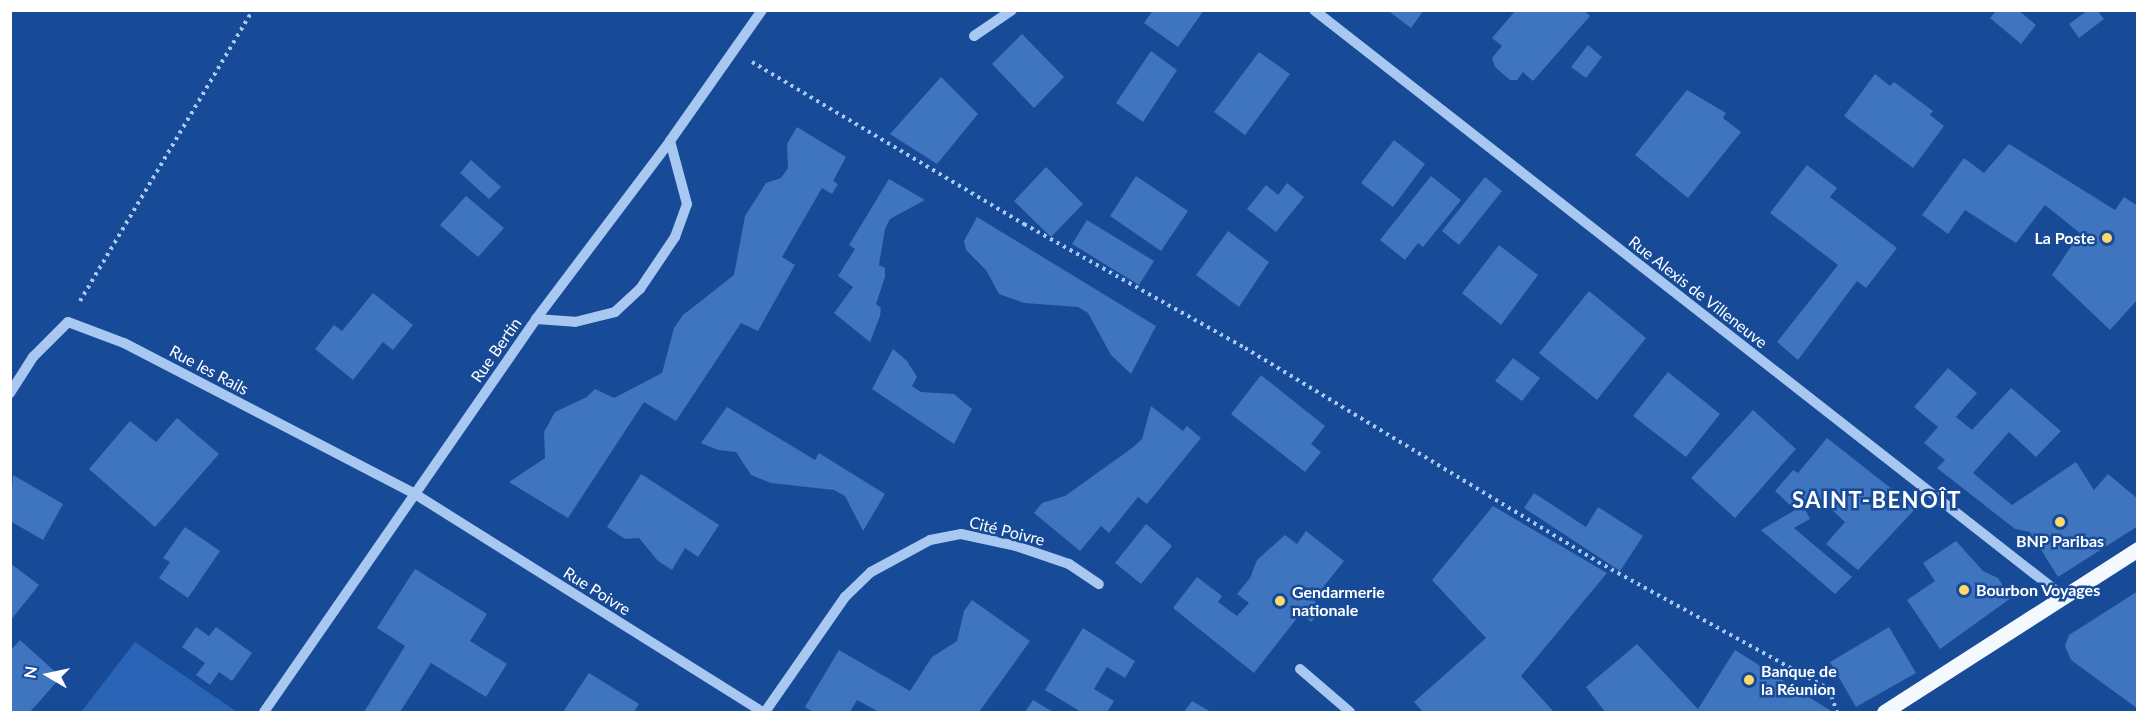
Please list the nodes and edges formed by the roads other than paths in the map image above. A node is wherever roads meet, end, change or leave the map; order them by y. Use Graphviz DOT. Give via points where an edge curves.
graph roads {
  1 [pos="762,10"];
  2 [pos="1012,10"];
  3 [pos="1314,10"];
  4 [pos="974,36"];
  5 [pos="670,141"];
  6 [pos="536,319"];
  7 [pos="10,393"];
  8 [pos="415,494"];
  9 [pos="2138,549"];
  10 [pos="1099,584"];
  11 [pos="2064,597"];
  12 [pos="1300,669"];
  13 [pos="264,712"];
  14 [pos="763,712"];
  15 [pos="1350,712"];
  16 [pos="1884,712"];
  1 -- 5 [label="street, Rue Bertin"];
  2 -- 4 [label="street"];
  3 -- 11 [label="street, Rue Alexis de Villeneuve"];
  5 -- 6 [label="street, Rue Bertin"];
  5 -- 6 [label="street" via="687,204 675,237 640,289 615,312 575,322"];
  6 -- 8 [label="street, Rue Bertin"];
  7 -- 8 [label="street, Rue les Rails" via="33,357 68,322 124,343"];
  8 -- 13 [label="street, Rue Bertin"];
  8 -- 14 [label="street, Rue Poivre"];
  9 -- 11 [label="main road"];
  10 -- 14 [label="street, Cité Poivre" via="1069,564 1016,546 961,534 930,540 881,566 845,597"];
  11 -- 16 [label="main road"];
  12 -- 15 [label="street"];
}
